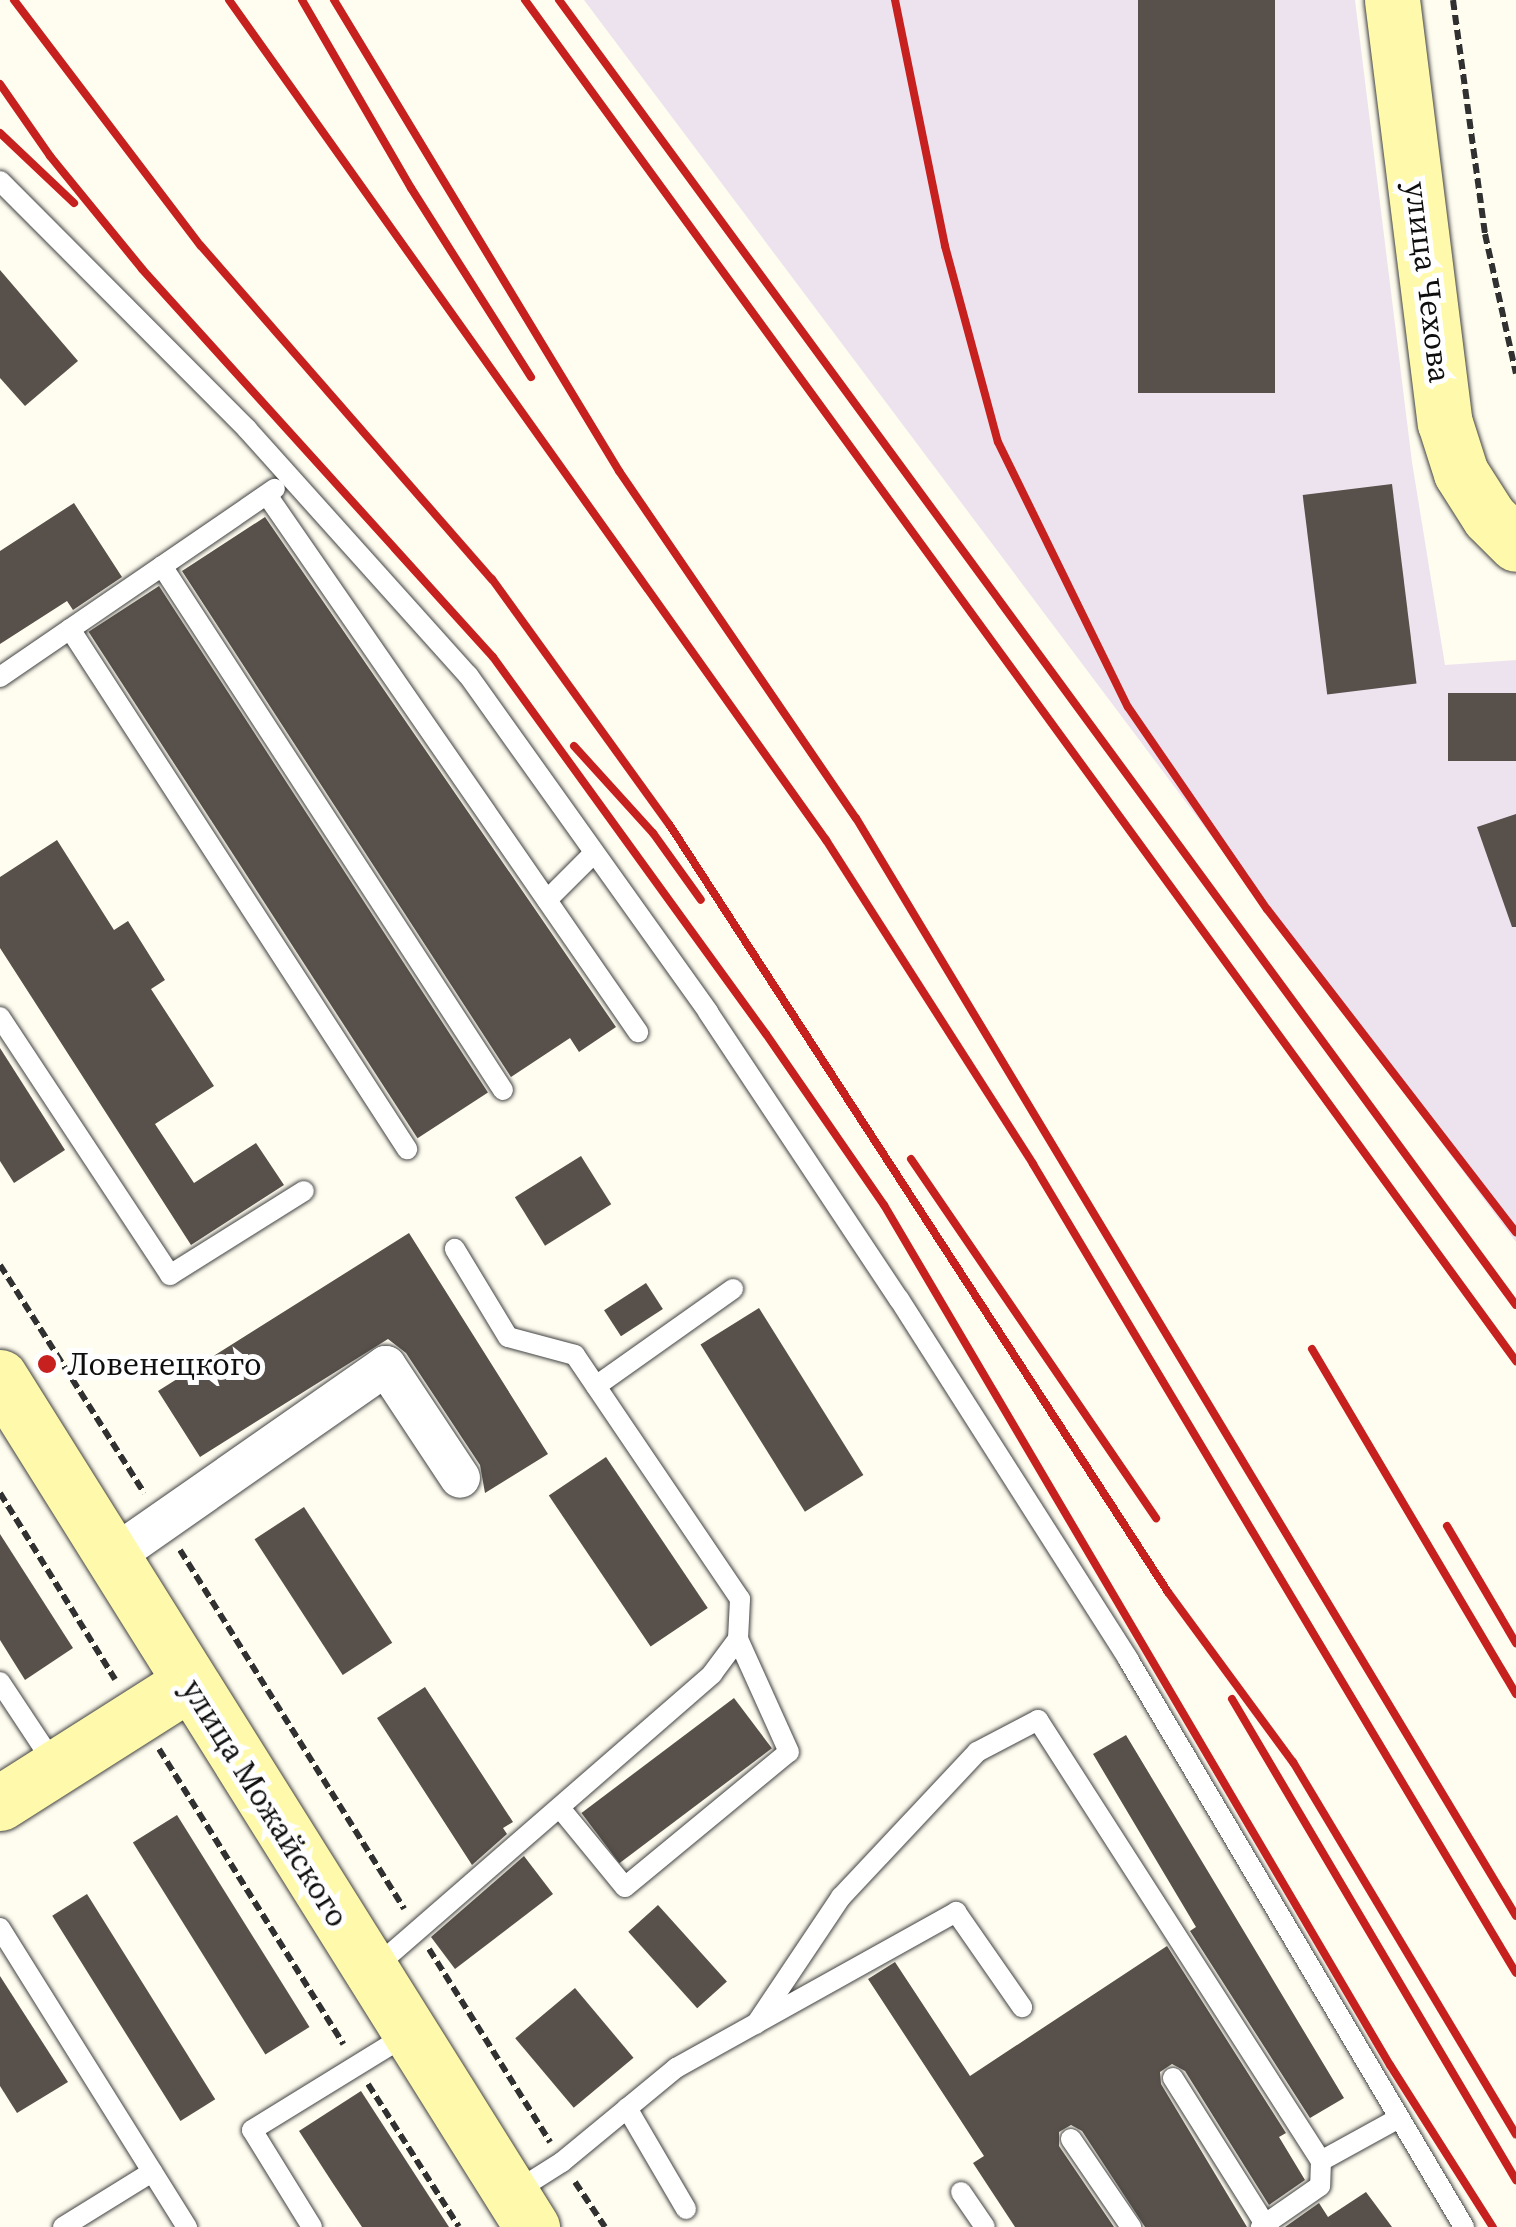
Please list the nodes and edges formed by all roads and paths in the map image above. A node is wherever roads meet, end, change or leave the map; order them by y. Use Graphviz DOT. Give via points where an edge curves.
graph roads {
  1 [pos="1392,0"];
  2 [pos="1453,0"];
  3 [pos="0,181"];
  4 [pos="1516,374"];
  5 [pos="291,478"];
  6 [pos="268,494"];
  7 [pos="1516,544"];
  8 [pos="162,566"];
  9 [pos="70,629"];
  10 [pos="0,677"];
  11 [pos="594,853"];
  12 [pos="547,900"];
  13 [pos="0,1017"];
  14 [pos="638,1032"];
  15 [pos="503,1090"];
  16 [pos="407,1149"];
  17 [pos="304,1191"];
  18 [pos="455,1249"];
  19 [pos="0,1265"];
  20 [pos="733,1289"];
  21 [pos="0,1377"];
  22 [pos="596,1386"];
  23 [pos="460,1478"];
  24 [pos="0,1493"];
  25 [pos="162,1521"];
  26 [pos="112,1556"];
  27 [pos="738,1639"];
  28 [pos="0,1682"];
  29 [pos="189,1682"];
  30 [pos="137,1715"];
  31 [pos="56,1767"];
  32 [pos="0,1803"];
  33 [pos="560,1808"];
  34 [pos="0,1928"];
  35 [pos="419,1932"];
  36 [pos="370,1971"];
  37 [pos="1022,2007"];
  38 [pos="756,2024"];
  39 [pos="410,2033"];
  40 [pos="356,2065"];
  41 [pos="1173,2078"];
  42 [pos="627,2108"];
  43 [pos="1400,2118"];
  44 [pos="1071,2139"];
  45 [pos="1321,2161"];
  46 [pos="562,2162"];
  47 [pos="152,2172"];
  48 [pos="961,2192"];
  49 [pos="686,2209"];
  50 [pos="522,2211"];
  51 [pos="1263,2226"];
  52 [pos="63,2227"];
  53 [pos="187,2227"];
  54 [pos="312,2227"];
  55 [pos="459,2227"];
  56 [pos="605,2227"];
  57 [pos="985,2227"];
  58 [pos="1131,2227"];
  59 [pos="1464,2227"];
  1 -- 7 [label="main road, улица Чехова" via="1445,423 1461,473 1489,518"];
  2 -- 4 [label="path" via="1485,234"];
  3 -- 5 [label="lane"];
  5 -- 6 [label="lane"];
  5 -- 11 [label="lane" via="468,675"];
  6 -- 8 [label="lane"];
  6 -- 12 [label="lane"];
  8 -- 9 [label="lane"];
  8 -- 15 [label="lane"];
  9 -- 10 [label="lane"];
  9 -- 16 [label="lane"];
  11 -- 12 [label="lane"];
  11 -- 43 [label="lane" via="846,1219 1128,1659"];
  12 -- 14 [label="lane"];
  13 -- 17 [label="lane" via="170,1275"];
  18 -- 22 [label="lane" via="508,1336 575,1355"];
  19 -- 25 [label="path"];
  20 -- 22 [label="lane"];
  21 -- 26 [label="main road, улица Можайского"];
  22 -- 27 [label="lane" via="740,1599"];
  23 -- 25 [label="street" via="386,1366"];
  24 -- 30 [label="path"];
  25 -- 26 [label="street"];
  25 -- 35 [label="path"];
  26 -- 29 [label="main road, улица Можайского"];
  27 -- 33 [label="lane" via="712,1674"];
  27 -- 33 [label="lane" via="789,1752 625,1887"];
  28 -- 31 [label="lane"];
  29 -- 30 [label="main road"];
  29 -- 36 [label="main road, улица Можайского"];
  30 -- 31 [label="main road"];
  30 -- 40 [label="path"];
  31 -- 32 [label="main road"];
  33 -- 35 [label="lane"];
  34 -- 47 [label="lane"];
  35 -- 36 [label="lane"];
  35 -- 46 [label="path"];
  36 -- 39 [label="main road, улица Можайского"];
  37 -- 38 [label="lane" via="956,1912"];
  38 -- 42 [label="lane" via="676,2068"];
  38 -- 45 [label="lane" via="841,1897 977,1752 1038,1720"];
  39 -- 40 [label="lane"];
  39 -- 50 [label="main road, улица Можайского"];
  40 -- 54 [label="lane" via="252,2130"];
  40 -- 55 [label="path"];
  41 -- 51 [label="lane"];
  42 -- 46 [label="lane"];
  42 -- 49 [label="lane"];
  43 -- 45 [label="lane"];
  43 -- 59 [label="lane"];
  44 -- 58 [label="lane"];
  45 -- 51 [label="lane" via="1320,2186"];
  46 -- 50 [label="lane"];
  46 -- 56 [label="path"];
  47 -- 52 [label="lane"];
  47 -- 53 [label="lane"];
  48 -- 57 [label="lane"];
}
